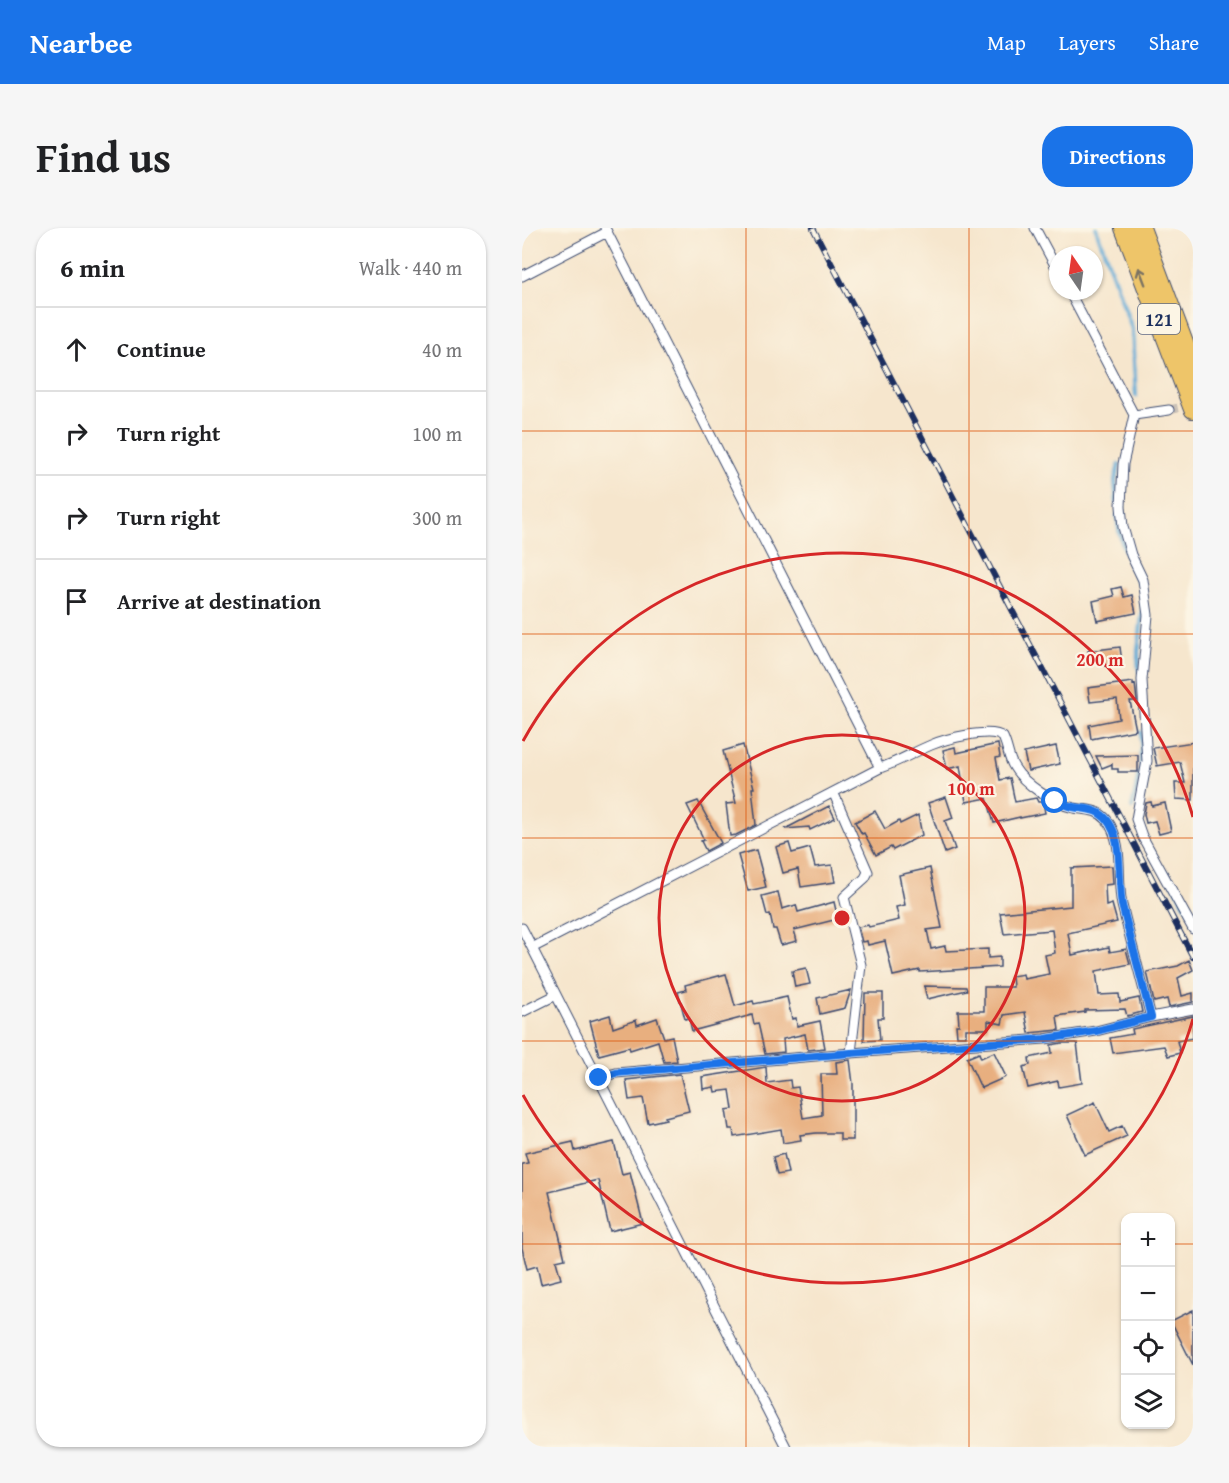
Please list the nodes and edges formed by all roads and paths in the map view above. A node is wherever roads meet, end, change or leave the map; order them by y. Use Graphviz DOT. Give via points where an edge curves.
graph roads {
  1 [pos="1035,228"];
  2 [pos="1124,228"];
  3 [pos="1141,228"];
  4 [pos="606,230"];
  5 [pos="1049,255"];
  6 [pos="522,276"];
  7 [pos="1074,300"];
  8 [pos="1193,367"];
  9 [pos="1193,409"];
  10 [pos="1170,410"];
  11 [pos="1134,415"];
  12 [pos="880,768"];
  13 [pos="834,794"];
  14 [pos="522,928"];
  15 [pos="1193,929"];
  16 [pos="532,948"];
  17 [pos="556,995"];
  18 [pos="1193,1009"];
  19 [pos="522,1012"];
  20 [pos="1151,1017"];
  21 [pos="851,1053"];
  22 [pos="599,1078"];
  23 [pos="786,1447"];
  1 -- 5 [label="street"];
  9 -- 2 [label="highway, 121, one-way"];
  3 -- 8 [label="highway, 121"];
  4 -- 6 [label="street"];
  4 -- 12 [label="street"];
  7 -- 11 [label="street"];
  10 -- 11 [label="street"];
  11 -- 15 [label="street" via="1123,464 1121,506 1123,527 1147,602 1142,680 1148,761 1136,813 1137,825"];
  12 -- 13 [label="street"];
  12 -- 20 [label="street" via="934,744 995,733 1003,737 1010,760 1034,789 1055,801 1092,810 1106,818 1117,842 1121,898"];
  13 -- 16 [label="street"];
  13 -- 21 [label="street" via="868,872 844,897 861,965"];
  14 -- 16 [label="street"];
  16 -- 17 [label="street"];
  17 -- 19 [label="street"];
  17 -- 22 [label="street"];
  18 -- 20 [label="street"];
  20 -- 21 [label="street" via="1045,1039"];
  21 -- 22 [label="street" via="616,1073"];
  22 -- 23 [label="street"];
}
